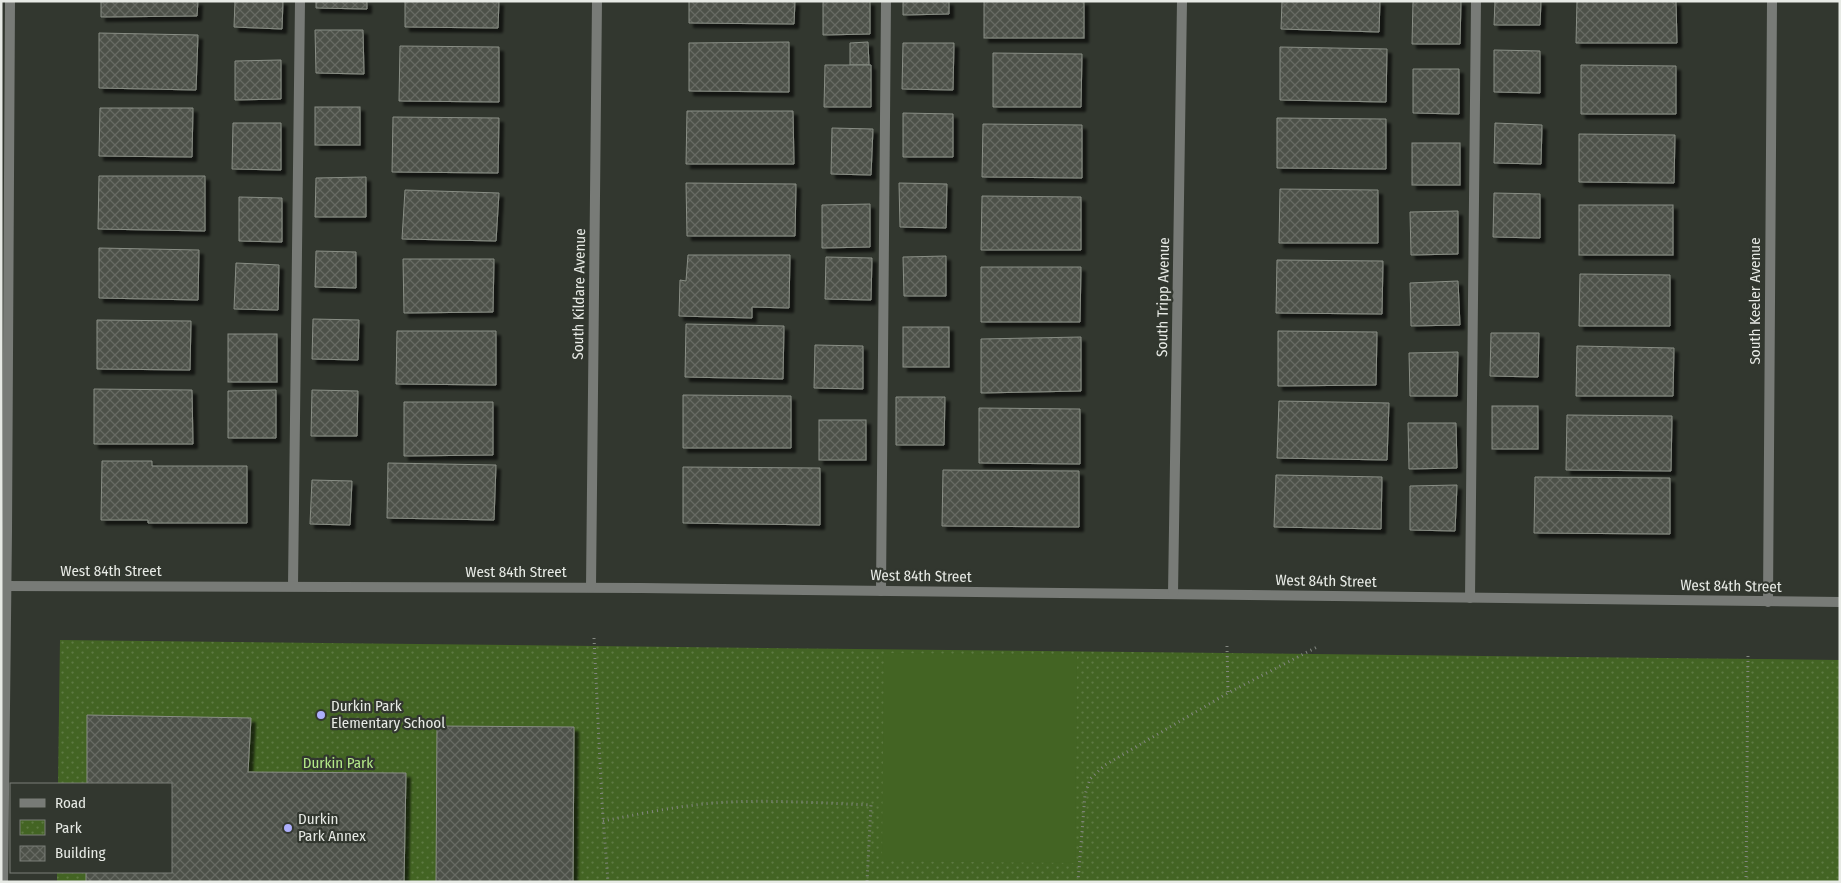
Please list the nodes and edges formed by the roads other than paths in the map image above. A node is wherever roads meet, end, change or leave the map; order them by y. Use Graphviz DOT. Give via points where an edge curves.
graph roads {
  1 [pos="10,1"];
  2 [pos="300,1"];
  3 [pos="597,1"];
  4 [pos="886,1"];
  5 [pos="1182,1"];
  6 [pos="1476,1"];
  7 [pos="1772,1"];
  8 [pos="4,586"];
  9 [pos="293,586"];
  10 [pos="591,587"];
  11 [pos="881,591"];
  12 [pos="1174,594"];
  13 [pos="1470,598"];
  14 [pos="1768,602"];
  15 [pos="1840,602"];
  16 [pos="3,882"];
  1 -- 8 [label="street"];
  2 -- 9 [label="street"];
  3 -- 10 [label="street, South Kildare Avenue"];
  4 -- 11 [label="street"];
  5 -- 12 [label="street, South Tripp Avenue"];
  6 -- 13 [label="street"];
  7 -- 14 [label="street, South Keeler Avenue"];
  8 -- 9 [label="street, West 84th Street"];
  8 -- 16 [label="street"];
  9 -- 10 [label="street, West 84th Street"];
  10 -- 11 [label="street, West 84th Street"];
  11 -- 12 [label="street, West 84th Street"];
  12 -- 13 [label="street, West 84th Street"];
  13 -- 14 [label="street, West 84th Street"];
  14 -- 15 [label="street, West 84th Street"];
}
